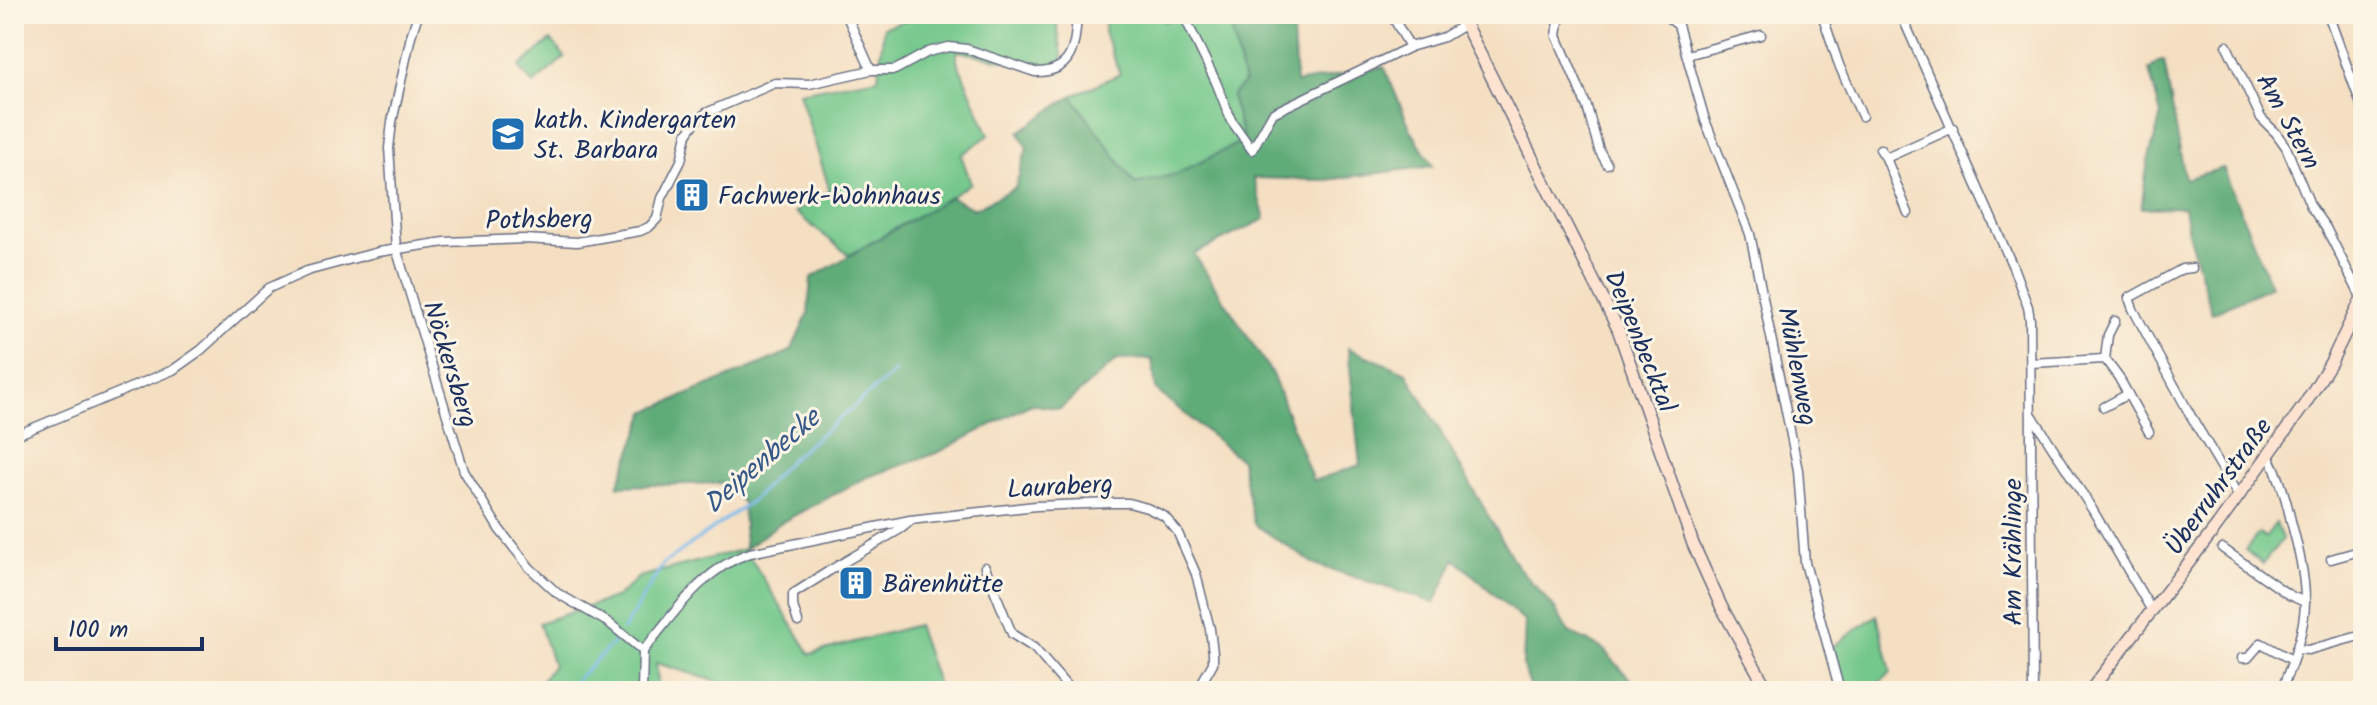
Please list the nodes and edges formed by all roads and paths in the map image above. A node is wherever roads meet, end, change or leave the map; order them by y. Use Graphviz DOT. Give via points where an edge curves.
graph roads {
  1 [pos="418,14"];
  2 [pos="846,14"];
  3 [pos="1077,14"];
  4 [pos="1183,14"];
  5 [pos="1332,14"];
  6 [pos="1389,14"];
  7 [pos="1474,14"];
  8 [pos="1565,14"];
  9 [pos="1663,14"];
  10 [pos="1822,14"];
  11 [pos="1901,14"];
  12 [pos="2328,14"];
  13 [pos="1462,20"];
  14 [pos="1761,35"];
  15 [pos="2227,46"];
  16 [pos="1410,47"];
  17 [pos="1687,55"];
  18 [pos="871,70"];
  19 [pos="2363,110"];
  20 [pos="1862,116"];
  21 [pos="1953,128"];
  22 [pos="1880,149"];
  23 [pos="1886,158"];
  24 [pos="1607,164"];
  25 [pos="1908,213"];
  26 [pos="396,248"];
  27 [pos="2192,268"];
  28 [pos="2362,298"];
  29 [pos="2115,321"];
  30 [pos="2105,359"];
  31 [pos="2031,363"];
  32 [pos="2128,394"];
  33 [pos="2104,407"];
  34 [pos="2032,414"];
  35 [pos="2149,432"];
  36 [pos="14,436"];
  37 [pos="2269,456"];
  38 [pos="2239,497"];
  39 [pos="910,520"];
  40 [pos="2222,548"];
  41 [pos="2363,550"];
  42 [pos="2331,559"];
  43 [pos="985,567"];
  44 [pos="2305,602"];
  45 [pos="2152,611"];
  46 [pos="798,622"];
  47 [pos="2363,635"];
  48 [pos="2296,649"];
  49 [pos="643,651"];
  50 [pos="2242,658"];
  51 [pos="2292,660"];
  52 [pos="642,691"];
  53 [pos="1071,691"];
  54 [pos="1197,691"];
  55 [pos="1768,691"];
  56 [pos="1840,691"];
  57 [pos="2033,691"];
  58 [pos="2090,691"];
  59 [pos="2281,691"];
  1 -- 26 [label="street, Nöckersberg" via="389,148"];
  2 -- 18 [label="street"];
  3 -- 18 [label="street, Pothsberg" via="1070,57 1043,72 958,47 928,52 895,70"];
  4 -- 16 [label="street" via="1231,120 1252,150 1273,113"];
  5 -- 6 [label="street" via="1350,20"];
  6 -- 16 [label="street"];
  7 -- 13 [label="street"];
  8 -- 24 [label="street" via="1557,36"];
  9 -- 17 [label="street, Mühlenweg" via="1678,25"];
  10 -- 20 [label="street"];
  11 -- 21 [label="street, Am Krählinge"];
  12 -- 19 [label="street"];
  13 -- 16 [label="street" via="1444,37"];
  13 -- 55 [label="main road, Deipenbecktal" via="1618,329 1693,544"];
  14 -- 17 [label="street"];
  15 -- 28 [label="street, Am Stern" via="2261,118 2286,147 2311,207"];
  17 -- 56 [label="street, Mühlenweg" via="1705,120 1750,234 1798,470 1805,563"];
  18 -- 26 [label="street, Pothsberg" via="809,84 775,83 701,116 687,134 657,219 640,231 577,242 498,239"];
  21 -- 23 [label="street"];
  21 -- 31 [label="street, Am Krählinge" via="2024,293"];
  22 -- 23 [label="street"];
  23 -- 25 [label="street"];
  26 -- 36 [label="street, Pothsberg" via="307,271 269,288 173,370"];
  26 -- 49 [label="street, Nöckersberg" via="464,471 481,501 530,568 557,593 609,623"];
  27 -- 38 [label="street" via="2129,298"];
  28 -- 37 [label="main road, Überruhrstraße" via="2331,362"];
  29 -- 30 [label="street"];
  30 -- 31 [label="street"];
  30 -- 32 [label="street"];
  31 -- 34 [label="street, Am Krählinge"];
  32 -- 33 [label="street"];
  32 -- 35 [label="street"];
  34 -- 45 [label="street"];
  34 -- 57 [label="street, Am Krählinge"];
  37 -- 38 [label="main road, Überruhrstraße"];
  37 -- 44 [label="street" via="2285,496"];
  38 -- 45 [label="main road, Überruhrstraße"];
  39 -- 46 [label="street, Lauraberg" via="793,594"];
  39 -- 49 [label="street, Lauraberg" via="738,557 690,593"];
  39 -- 54 [label="street, Lauraberg" via="1111,503 1129,503 1164,516 1188,551 1210,629 1213,663"];
  40 -- 44 [label="street"];
  41 -- 42 [label="street"];
  43 -- 53 [label="street" via="1012,634 1034,648"];
  44 -- 48 [label="street"];
  45 -- 58 [label="main road, Überruhrstraße"];
  47 -- 48 [label="street"];
  48 -- 51 [label="street"];
  49 -- 52 [label="street"];
  50 -- 51 [label="street" via="2261,643"];
  51 -- 59 [label="street"];
}
